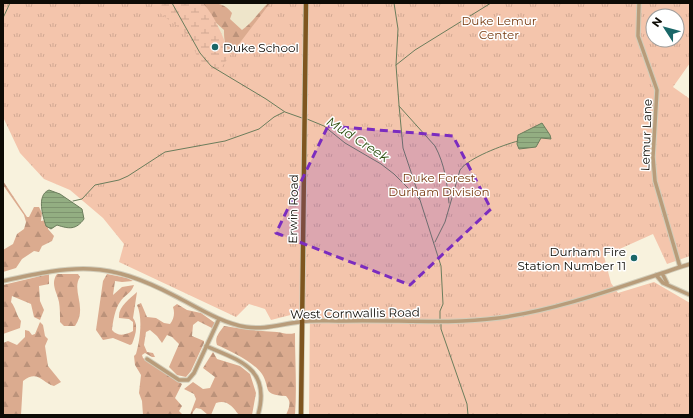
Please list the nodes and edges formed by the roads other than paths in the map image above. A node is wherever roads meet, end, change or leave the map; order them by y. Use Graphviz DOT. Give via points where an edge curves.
graph roads {
  1 [pos="306,3"];
  2 [pos="639,3"];
  3 [pos="690,264"];
  4 [pos="680,267"];
  5 [pos="662,273"];
  6 [pos="656,275"];
  7 [pos="3,281"];
  8 [pos="667,284"];
  9 [pos="690,295"];
  10 [pos="219,318"];
  11 [pos="302,321"];
  12 [pos="206,346"];
  13 [pos="147,360"];
  14 [pos="258,415"];
  15 [pos="301,415"];
  1 -- 11 [label="main road, Erwin Road"];
  2 -- 4 [label="street, Lemur Lane" via="639,40 657,90 653,157 655,181"];
  3 -- 4 [label="street, West Cornwallis Road"];
  4 -- 5 [label="street, West Cornwallis Road"];
  5 -- 6 [label="street, West Cornwallis Road"];
  5 -- 8 [label="street"];
  6 -- 8 [label="street"];
  6 -- 11 [label="street, West Cornwallis Road" via="580,299 498,318 444,321"];
  7 -- 10 [label="street, West Cornwallis Road" via="69,269 92,268 113,271 152,284"];
  8 -- 9 [label="street"];
  10 -- 11 [label="street, West Cornwallis Road" via="252,328"];
  10 -- 12 [label="street"];
  11 -- 15 [label="main road, Erwin Road"];
  12 -- 13 [label="street" via="194,373 188,380 179,380"];
  12 -- 14 [label="street" via="242,362 255,374 260,391"];
}
